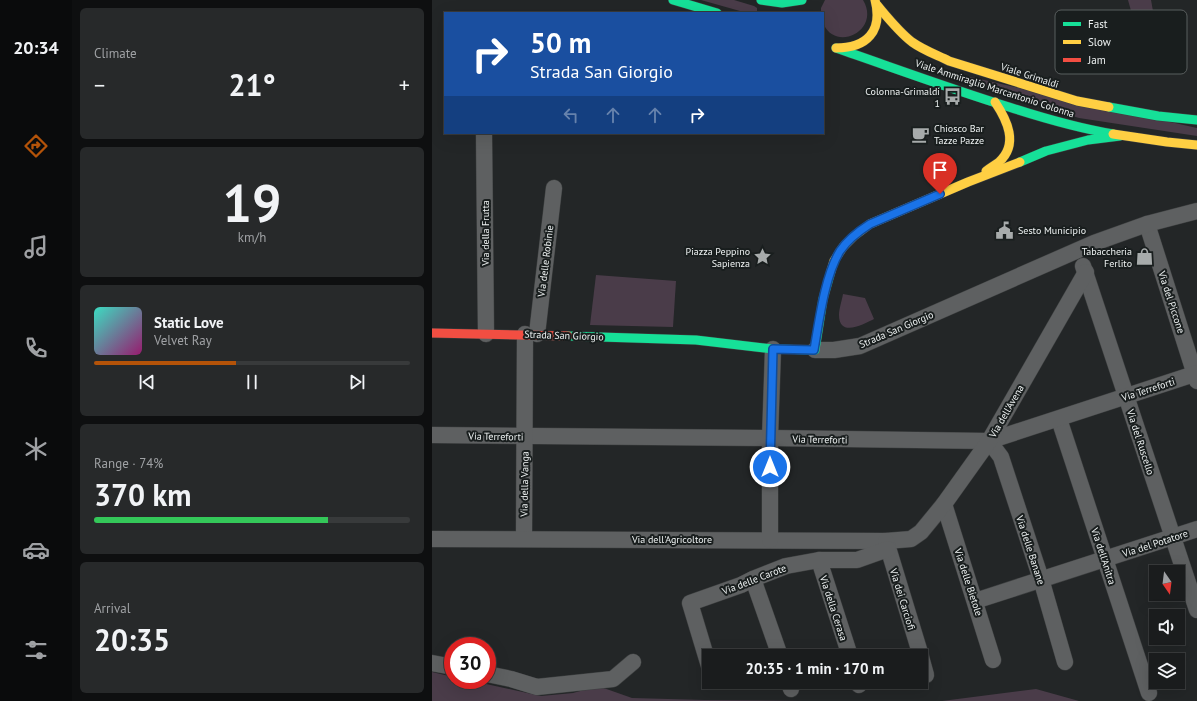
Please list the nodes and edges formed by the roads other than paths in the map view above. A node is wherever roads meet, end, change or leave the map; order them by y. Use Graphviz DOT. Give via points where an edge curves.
graph roads {
  1 [pos="673,0"];
  2 [pos="761,0"];
  3 [pos="802,0"];
  4 [pos="876,3"];
  5 [pos="714,12"];
  6 [pos="995,102"];
  7 [pos="1197,120"];
  8 [pos="484,134"];
  9 [pos="1120,136"];
  10 [pos="1197,145"];
  11 [pos="968,182"];
  12 [pos="554,188"];
  13 [pos="1197,211"];
  14 [pos="1147,224"];
  15 [pos="1077,251"];
  16 [pos="1086,272"];
  17 [pos="432,333"];
  18 [pos="486,334"];
  19 [pos="531,334"];
  20 [pos="773,349"];
  21 [pos="814,350"];
  22 [pos="1196,376"];
  23 [pos="1126,396"];
  24 [pos="1059,418"];
  25 [pos="432,435"];
  26 [pos="525,436"];
  27 [pos="770,438"];
  28 [pos="989,442"];
  29 [pos="944,504"];
  30 [pos="1197,529"];
  31 [pos="1173,537"];
  32 [pos="524,538"];
  33 [pos="432,539"];
  34 [pos="911,539"];
  35 [pos="770,540"];
  36 [pos="887,545"];
  37 [pos="1104,559"];
  38 [pos="819,560"];
  39 [pos="753,579"];
  40 [pos="1041,579"];
  41 [pos="975,601"];
  42 [pos="1197,610"];
  43 [pos="704,649"];
  44 [pos="778,649"];
  45 [pos="848,649"];
  46 [pos="919,649"];
  47 [pos="993,660"];
  48 [pos="633,662"];
  49 [pos="1065,662"];
  50 [pos="432,663"];
  51 [pos="444,665"];
  52 [pos="496,676"];
  53 [pos="1149,692"];
  1 -- 5 [label="street"];
  2 -- 3 [label="street" via="774,4"];
  4 -- 6 [label="street, Viale Ammiraglio Marcantonio Colonna" via="877,25 865,42 846,49 832,46"];
  4 -- 7 [label="street, Viale Grimaldi" via="912,42 949,61 1077,102"];
  6 -- 9 [label="street, Viale Ammiraglio Marcantonio Colonna" via="1071,125"];
  6 -- 11 [label="street" via="1010,130 1007,152 1000,161"];
  8 -- 18 [label="street, Via della Frutta"];
  9 -- 10 [label="street, Viale Ammiraglio Marcantonio Colonna"];
  9 -- 11 [label="street" via="1088,140 1046,151"];
  11 -- 21 [label="street" via="870,224 852,237 833,264"];
  12 -- 19 [label="street, Via delle Robinie"];
  13 -- 14 [label="street, Strada San Giorgio"];
  14 -- 15 [label="street, Strada San Giorgio"];
  14 -- 22 [label="street, Via del Piccone"];
  15 -- 16 [label="street, Via del Ruscello"];
  15 -- 21 [label="street, Strada San Giorgio" via="860,346"];
  16 -- 23 [label="street, Via del Ruscello"];
  16 -- 28 [label="street, Via dell'Avena"];
  17 -- 18 [label="street, Strada San Giorgio"];
  18 -- 19 [label="street, Strada San Giorgio"];
  19 -- 20 [label="street, Strada San Giorgio" via="696,340"];
  19 -- 26 [label="street, Via della Vanga"];
  20 -- 21 [label="street, Strada San Giorgio"];
  20 -- 27 [label="street"];
  22 -- 23 [label="street, Via Terreforti"];
  23 -- 24 [label="street, Via Terreforti"];
  23 -- 31 [label="street, Via del Ruscello"];
  24 -- 28 [label="street, Via Terreforti"];
  24 -- 37 [label="street, Via dell'Anitra"];
  25 -- 26 [label="street, Via Terreforti"];
  26 -- 27 [label="street, Via Terreforti"];
  26 -- 32 [label="street, Via della Vanga"];
  27 -- 28 [label="street, Via Terreforti"];
  27 -- 35 [label="street"];
  28 -- 29 [label="street, Via dell'Avena"];
  28 -- 40 [label="street, Via delle Banane" via="1001,457"];
  29 -- 34 [label="street, Via dell'Avena" via="921,532"];
  29 -- 41 [label="street, Via delle Bietole"];
  30 -- 31 [label="street, Via del Potatore"];
  31 -- 37 [label="street, Via del Potatore"];
  31 -- 42 [label="street, Via del Ruscello"];
  32 -- 33 [label="street, Via dell'Agricoltore"];
  32 -- 35 [label="street, Via dell'Agricoltore"];
  34 -- 36 [label="street, Via dell'Agricoltore"];
  35 -- 36 [label="street, Via dell'Agricoltore"];
  36 -- 38 [label="street, Via delle Carote" via="858,560"];
  36 -- 46 [label="street, Via dei Carciofi"];
  37 -- 40 [label="street, Via del Potatore"];
  37 -- 53 [label="street, Via dell'Anitra"];
  38 -- 39 [label="street, Via delle Carote" via="786,566"];
  38 -- 45 [label="street, Via della Cerasa"];
  39 -- 43 [label="street, Via delle Carote" via="690,603"];
  39 -- 44 [label="street"];
  40 -- 41 [label="street, Via del Potatore"];
  40 -- 49 [label="street, Via delle Banane"];
  41 -- 47 [label="street, Via delle Bietole"];
  48 -- 52 [label="street" via="613,679 536,687"];
  50 -- 51 [label="street"];
}
